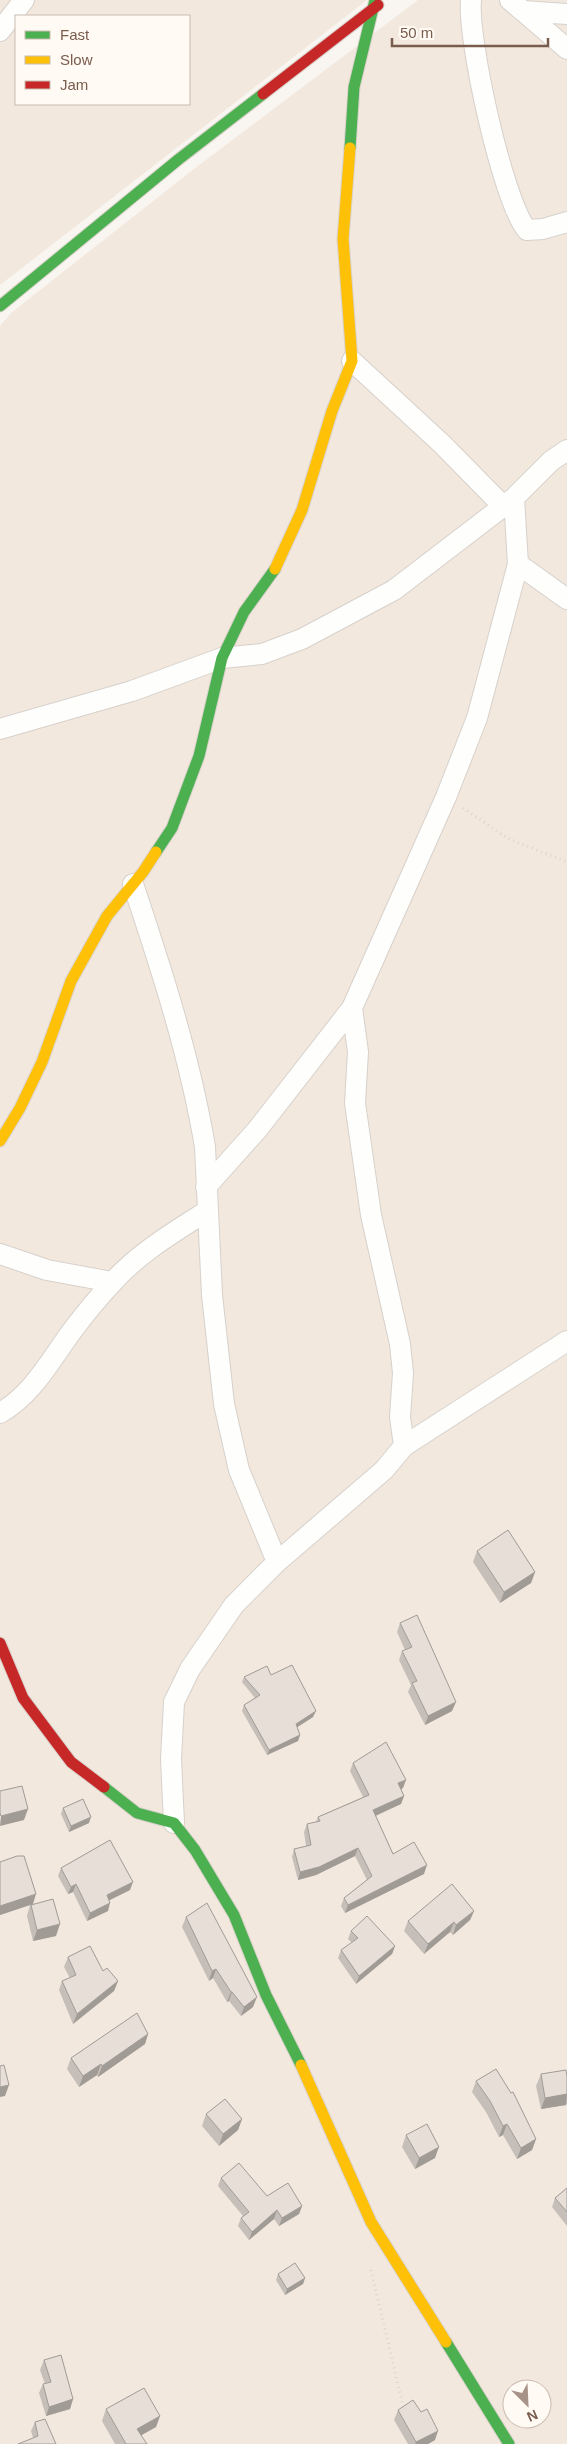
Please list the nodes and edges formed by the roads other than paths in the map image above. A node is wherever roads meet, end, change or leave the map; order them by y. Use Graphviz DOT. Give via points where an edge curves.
graph roads {
  1 [pos="24,0"];
  2 [pos="384,0"];
  3 [pos="471,0"];
  4 [pos="374,4"];
  5 [pos="517,5"];
  6 [pos="567,14"];
  7 [pos="0,31"];
  8 [pos="567,49"];
  9 [pos="567,222"];
  10 [pos="0,306"];
  11 [pos="352,361"];
  12 [pos="567,450"];
  13 [pos="508,501"];
  14 [pos="518,564"];
  15 [pos="567,599"];
  16 [pos="222,658"];
  17 [pos="0,728"];
  18 [pos="133,884"];
  19 [pos="352,1008"];
  20 [pos="0,1141"];
  21 [pos="206,1187"];
  22 [pos="207,1211"];
  23 [pos="0,1254"];
  24 [pos="112,1282"];
  25 [pos="567,1341"];
  26 [pos="0,1413"];
  27 [pos="404,1446"];
  28 [pos="277,1562"];
  29 [pos="0,1643"];
  30 [pos="174,1823"];
  31 [pos="509,2444"];
  1 -- 7 [label="street"];
  2 -- 4 [label="street"];
  3 -- 9 [label="street" via="479,75 505,180 522,224 527,230"];
  4 -- 10 [label="street"];
  4 -- 11 [label="street" via="354,87 343,239"];
  5 -- 6 [label="street"];
  5 -- 8 [label="street"];
  11 -- 13 [label="street"];
  11 -- 16 [label="street" via="332,411 302,510 278,565 244,612"];
  12 -- 13 [label="street" via="551,460"];
  13 -- 14 [label="street"];
  13 -- 16 [label="street" via="394,590 302,639 262,654"];
  14 -- 15 [label="street"];
  14 -- 19 [label="street" via="477,718 446,797"];
  16 -- 17 [label="street" via="132,691"];
  16 -- 18 [label="street" via="199,756 172,828"];
  18 -- 20 [label="street" via="107,916 71,981 42,1062"];
  18 -- 21 [label="street" via="165,978 192,1076 205,1147"];
  19 -- 21 [label="street" via="257,1130"];
  19 -- 27 [label="street" via="358,1052 355,1103 371,1216 400,1344 403,1373 400,1417"];
  21 -- 22 [label="street"];
  22 -- 24 [label="street" via="159,1241"];
  22 -- 28 [label="street" via="224,1404 239,1470"];
  23 -- 24 [label="street" via="47,1270"];
  24 -- 26 [label="street" via="39,1378 16,1404"];
  25 -- 27 [label="street"];
  27 -- 28 [label="street" via="384,1470"];
  28 -- 30 [label="street" via="234,1604 190,1669 174,1702 171,1759"];
  29 -- 30 [label="street" via="23,1698 70,1762 137,1813"];
  30 -- 31 [label="street" via="195,1850 234,1915 266,1995 370,2222"];
}
